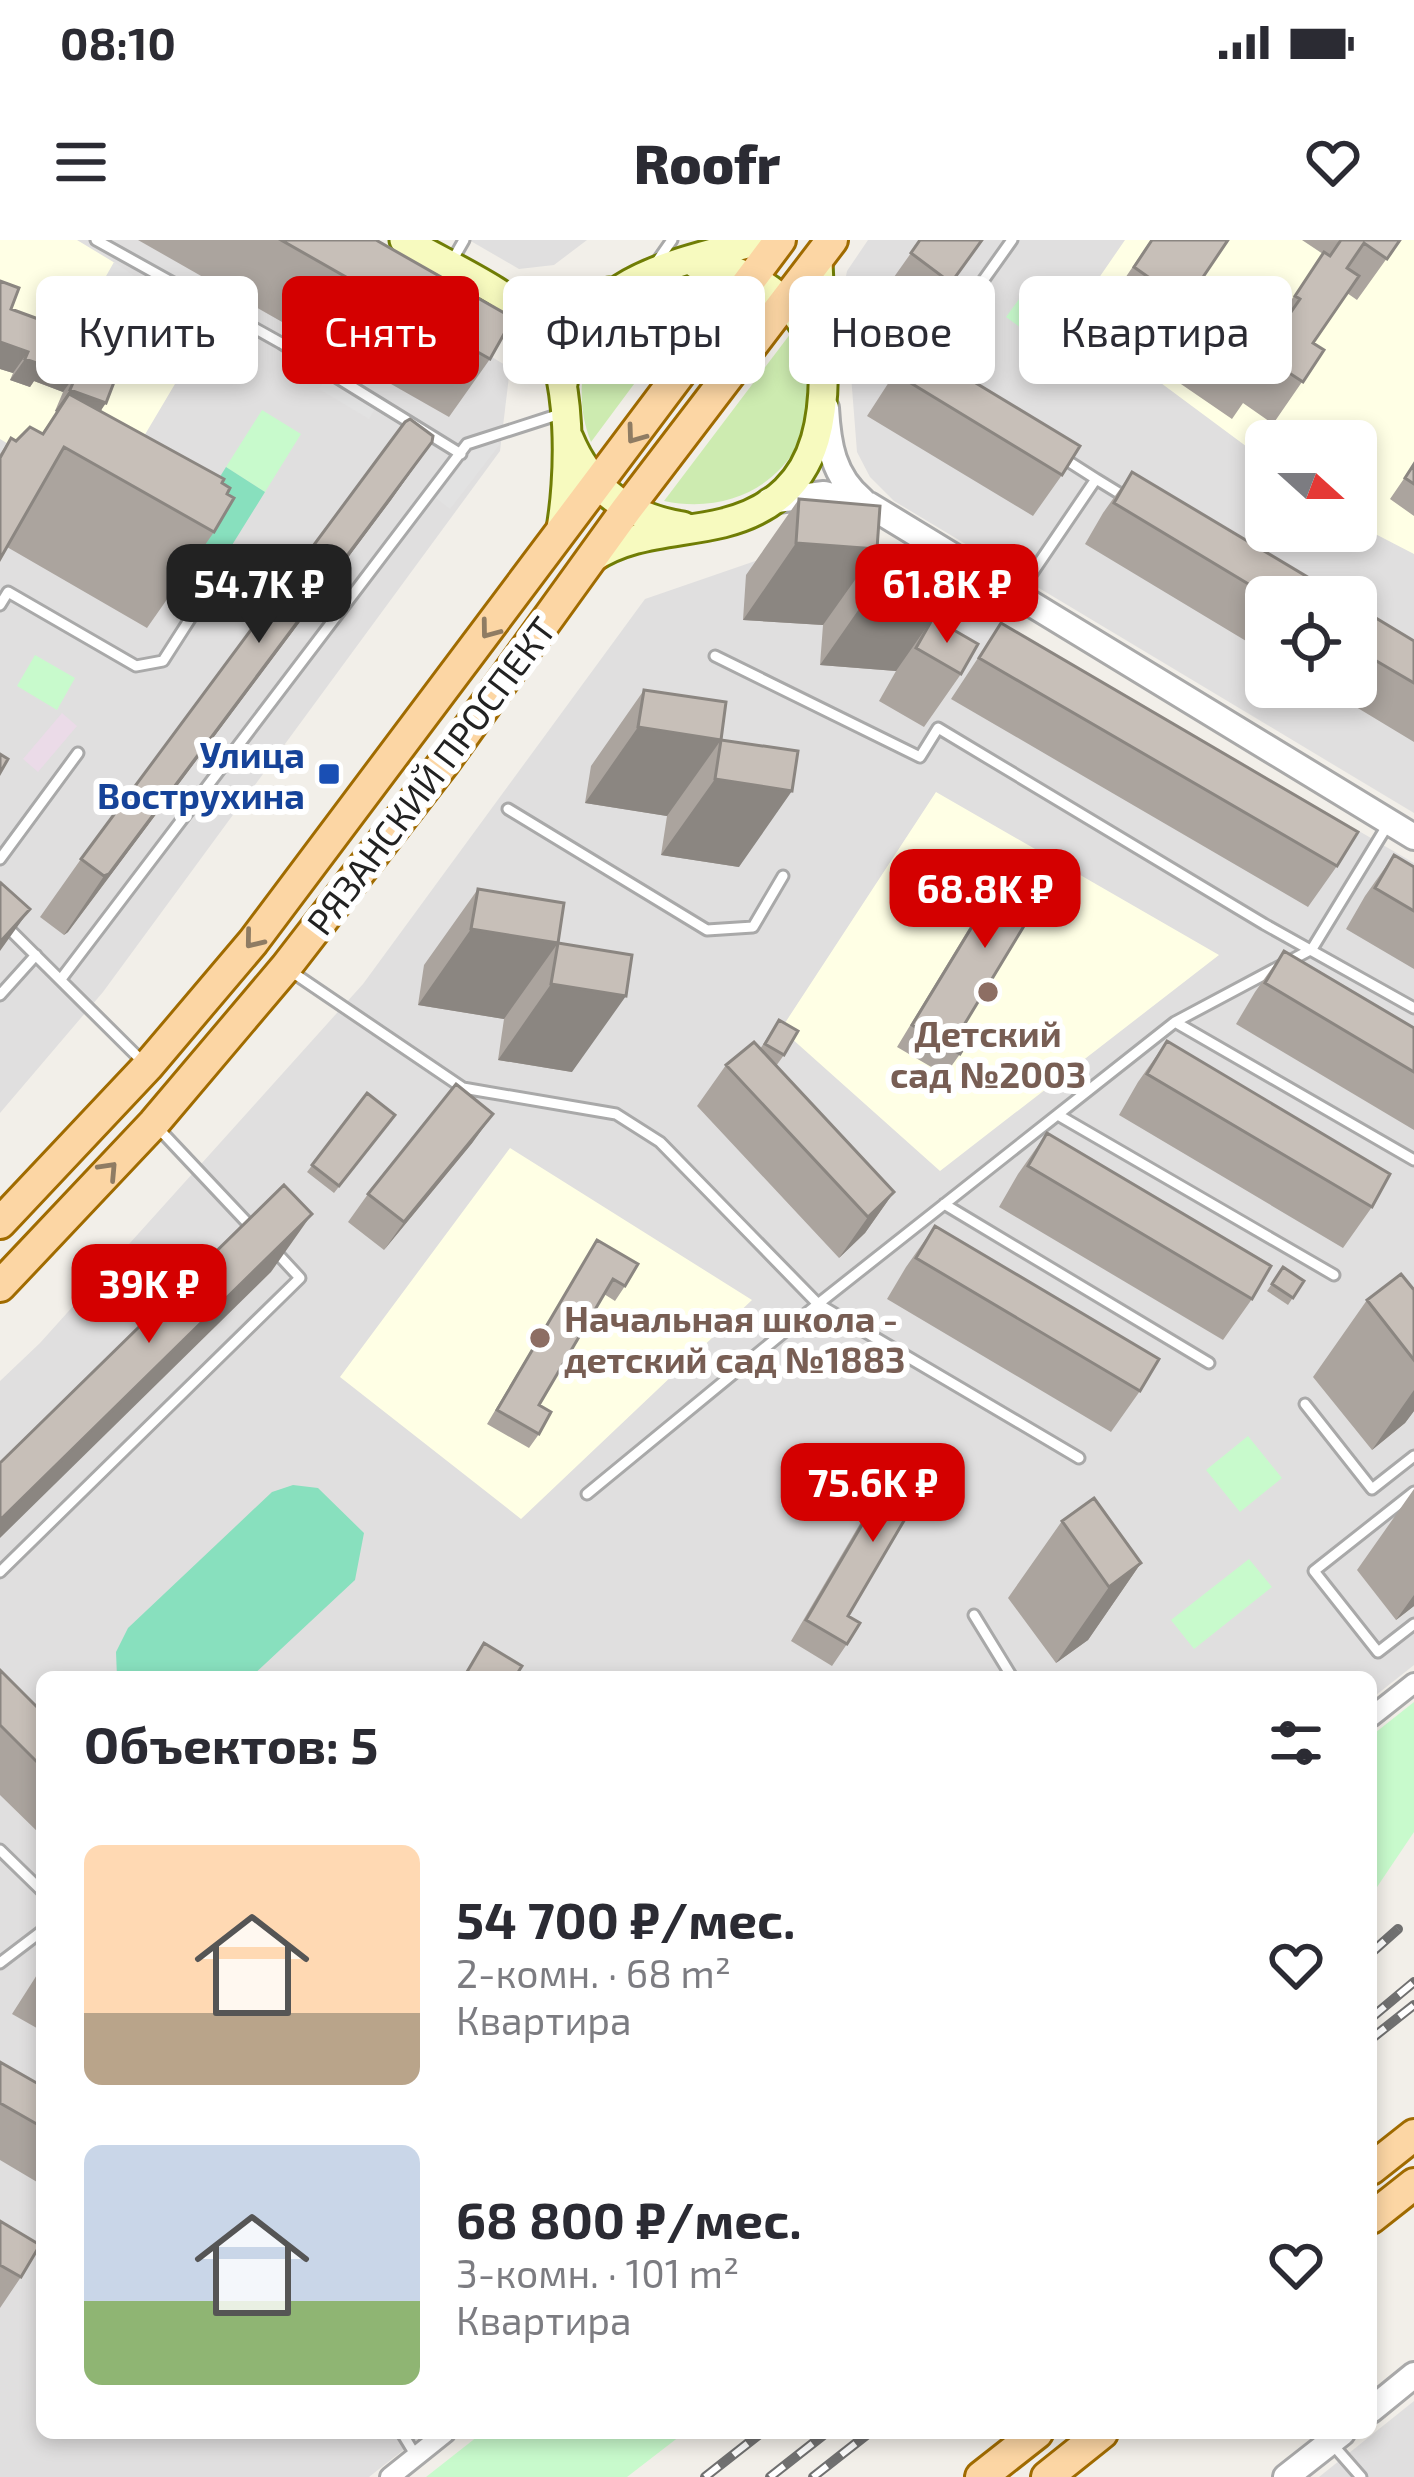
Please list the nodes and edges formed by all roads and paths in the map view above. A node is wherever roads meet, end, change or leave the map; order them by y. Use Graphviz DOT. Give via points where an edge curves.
graph roads {
  1 [pos="96,240"];
  2 [pos="404,240"];
  3 [pos="464,240"];
  4 [pos="761,240"];
  5 [pos="780,240"];
  6 [pos="1012,240"];
  7 [pos="825,250"];
  8 [pos="675,252"];
  9 [pos="448,266"];
  10 [pos="642,276"];
  11 [pos="746,276"];
  12 [pos="753,276"];
  13 [pos="986,276"];
  14 [pos="765,287"];
  15 [pos="503,298"];
  16 [pos="785,301"];
  17 [pos="789,306"];
  18 [pos="558,384"];
  19 [pos="568,384"];
  20 [pos="673,384"];
  21 [pos="825,384"];
  22 [pos="564,412"];
  23 [pos="1053,452"];
  24 [pos="461,454"];
  25 [pos="1096,479"];
  26 [pos="598,486"];
  27 [pos="770,501"];
  28 [pos="1135,502"];
  29 [pos="869,505"];
  30 [pos="626,510"];
  31 [pos="702,526"];
  32 [pos="560,536"];
  33 [pos="178,562"];
  34 [pos="588,562"];
  35 [pos="1017,596"];
  36 [pos="0,605"];
  37 [pos="715,656"];
  38 [pos="78,753"];
  39 [pos="508,809"];
  40 [pos="1390,822"];
  41 [pos="1414,837"];
  42 [pos="0,859"];
  43 [pos="783,876"];
  44 [pos="0,920"];
  45 [pos="1312,950"];
  46 [pos="36,955"];
  47 [pos="286,968"];
  48 [pos="61,979"];
  49 [pos="0,995"];
  50 [pos="1414,1008"];
  51 [pos="1175,1022"];
  52 [pos="147,1067"];
  53 [pos="1058,1114"];
  54 [pos="154,1123"];
  55 [pos="1414,1160"];
  56 [pos="944,1204"];
  57 [pos="0,1223"];
  58 [pos="1334,1275"];
  59 [pos="0,1286"];
  60 [pos="818,1304"];
  61 [pos="1209,1363"];
  62 [pos="1306,1404"];
  63 [pos="1414,1456"];
  64 [pos="1079,1458"];
  65 [pos="1414,1492"];
  66 [pos="587,1494"];
  67 [pos="0,1572"];
  68 [pos="974,1615"];
  69 [pos="1414,1624"];
  70 [pos="1008,1671"];
  71 [pos="1414,1683"];
  72 [pos="1377,1712"];
  73 [pos="0,1850"];
  74 [pos="36,1886"];
  75 [pos="36,1936"];
  76 [pos="0,1963"];
  77 [pos="1414,2135"];
  78 [pos="1377,2164"];
  79 [pos="1414,2184"];
  80 [pos="1377,2213"];
  81 [pos="1414,2375"];
  82 [pos="1377,2405"];
  83 [pos="406,2439"];
  84 [pos="437,2439"];
  85 [pos="1028,2439"];
  86 [pos="1094,2439"];
  87 [pos="1335,2439"];
  88 [pos="1337,2439"];
  89 [pos="416,2456"];
  90 [pos="390,2477"];
  91 [pos="981,2477"];
  92 [pos="1046,2477"];
  93 [pos="1286,2477"];
  94 [pos="1361,2477"];
  1 -- 24 [label="lane"];
  2 -- 9 [label="main road"];
  3 -- 9 [label="lane"];
  4 -- 8 [label="main road"];
  5 -- 12 [label="main road, РЯЗАНСКИЙ ПРОСПЕКТ"];
  6 -- 13 [label="lane"];
  7 -- 16 [label="main road, РЯЗАНСКИЙ ПРОСПЕКТ"];
  8 -- 10 [label="main road"];
  8 -- 11 [label="main road"];
  9 -- 15 [label="main road"];
  14 -- 16 [label="main road"];
  16 -- 17 [label="main road"];
  16 -- 30 [label="main road, РЯЗАНСКИЙ ПРОСПЕКТ"];
  18 -- 22 [label="main road"];
  19 -- 22 [label="main road"];
  20 -- 26 [label="main road, РЯЗАНСКИЙ ПРОСПЕКТ, one-way"];
  21 -- 27 [label="main road" via="809,458"];
  21 -- 29 [label="street" via="837,469"];
  22 -- 24 [label="lane" via="467,444"];
  22 -- 26 [label="main road" via="576,455"];
  22 -- 32 [label="main road"];
  23 -- 25 [label="lane"];
  24 -- 48 [label="lane"];
  25 -- 28 [label="lane"];
  25 -- 35 [label="lane"];
  26 -- 30 [label="main road"];
  26 -- 32 [label="main road, РЯЗАНСКИЙ ПРОСПЕКТ"];
  27 -- 29 [label="street" via="824,494"];
  27 -- 31 [label="main road"];
  29 -- 35 [label="street"];
  30 -- 31 [label="main road"];
  30 -- 34 [label="main road, РЯЗАНСКИЙ ПРОСПЕКТ"];
  31 -- 34 [label="main road" via="635,538"];
  32 -- 52 [label="main road, РЯЗАНСКИЙ ПРОСПЕКТ, one-way" via="253,942"];
  33 -- 36 [label="lane" via="197,574 204,597 163,662 136,666 8,592"];
  34 -- 47 [label="main road, РЯЗАНСКИЙ ПРОСПЕКТ"];
  35 -- 40 [label="street"];
  37 -- 45 [label="lane" via="920,757 938,728"];
  38 -- 42 [label="lane"];
  39 -- 43 [label="lane" via="707,930 752,927"];
  40 -- 41 [label="street"];
  40 -- 45 [label="lane"];
  44 -- 46 [label="lane"];
  45 -- 50 [label="lane"];
  45 -- 51 [label="lane"];
  46 -- 48 [label="lane"];
  46 -- 49 [label="lane"];
  47 -- 54 [label="main road, РЯЗАНСКИЙ ПРОСПЕКТ"];
  47 -- 60 [label="lane" via="464,1088 616,1114 659,1142"];
  48 -- 52 [label="lane"];
  51 -- 53 [label="lane"];
  51 -- 55 [label="lane"];
  52 -- 57 [label="main road, РЯЗАНСКИЙ ПРОСПЕКТ"];
  53 -- 56 [label="lane"];
  53 -- 58 [label="lane"];
  59 -- 54 [label="main road, РЯЗАНСКИЙ ПРОСПЕКТ, one-way"];
  54 -- 67 [label="lane" via="300,1278"];
  56 -- 60 [label="lane"];
  56 -- 61 [label="lane"];
  60 -- 64 [label="lane"];
  60 -- 66 [label="lane"];
  62 -- 63 [label="lane" via="1372,1489"];
  65 -- 69 [label="lane" via="1314,1570 1378,1652"];
  68 -- 70 [label="lane"];
  71 -- 72 [label="street"];
  73 -- 74 [label="lane"];
  75 -- 76 [label="lane"];
  77 -- 78 [label="main road"];
  79 -- 80 [label="main road"];
  81 -- 82 [label="street"];
  83 -- 89 [label="lane"];
  84 -- 89 [label="street"];
  85 -- 91 [label="main road"];
  86 -- 92 [label="main road"];
  87 -- 93 [label="street"];
  88 -- 94 [label="lane"];
  89 -- 90 [label="street"];
}
